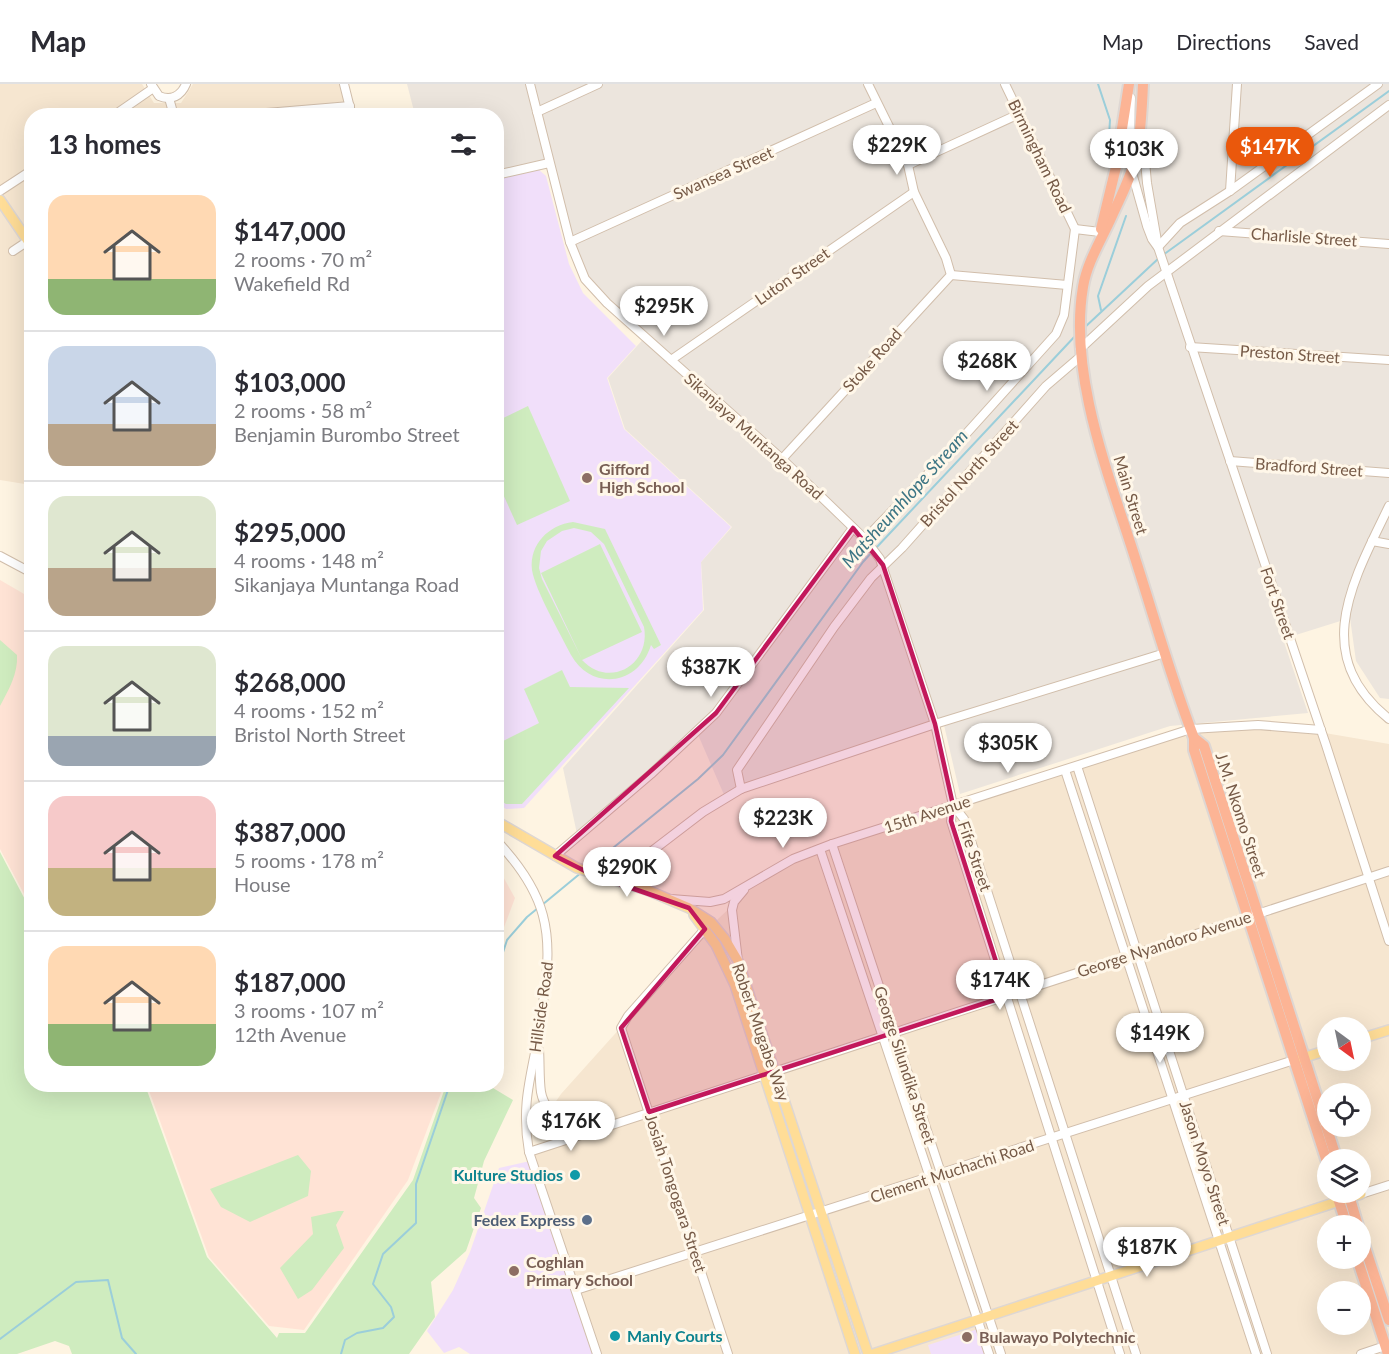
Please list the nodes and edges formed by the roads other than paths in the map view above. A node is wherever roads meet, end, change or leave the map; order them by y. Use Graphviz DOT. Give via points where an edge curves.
graph roads {
  1 [pos="186,84"];
  2 [pos="344,84"];
  3 [pos="530,84"];
  4 [pos="598,84"];
  5 [pos="868,84"];
  6 [pos="1005,84"];
  7 [pos="1143,84"];
  8 [pos="1237,84"];
  9 [pos="1378,84"];
  10 [pos="152,86"];
  11 [pos="1129,86"];
  12 [pos="169,98"];
  13 [pos="876,103"];
  14 [pos="1389,105"];
  15 [pos="350,106"];
  16 [pos="123,108"];
  17 [pos="172,108"];
  18 [pos="326,108"];
  19 [pos="1142,111"];
  20 [pos="537,112"];
  21 [pos="1019,114"];
  22 [pos="549,163"];
  23 [pos="908,165"];
  24 [pos="1131,169"];
  25 [pos="504,173"];
  26 [pos="24,175"];
  27 [pos="1230,190"];
  28 [pos="0,191"];
  29 [pos="914,192"];
  30 [pos="0,200"];
  31 [pos="1074,229"];
  32 [pos="1219,231"];
  33 [pos="1100,232"];
  34 [pos="24,235"];
  35 [pos="570,242"];
  36 [pos="1389,244"];
  37 [pos="24,246"];
  38 [pos="1159,248"];
  39 [pos="13,251"];
  40 [pos="1094,255"];
  41 [pos="1166,269"];
  42 [pos="951,275"];
  43 [pos="1067,285"];
  44 [pos="1190,347"];
  45 [pos="1081,348"];
  46 [pos="671,360"];
  47 [pos="1389,360"];
  48 [pos="782,459"];
  49 [pos="1230,461"];
  50 [pos="1389,473"];
  51 [pos="1389,506"];
  52 [pos="853,528"];
  53 [pos="867,541"];
  54 [pos="1372,541"];
  55 [pos="1389,544"];
  56 [pos="0,556"];
  57 [pos="882,562"];
  58 [pos="24,569"];
  59 [pos="1165,653"];
  60 [pos="1389,720"];
  61 [pos="935,724"];
  62 [pos="1321,730"];
  63 [pos="1193,734"];
  64 [pos="1077,766"];
  65 [pos="1065,770"];
  66 [pos="741,789"];
  67 [pos="953,805"];
  68 [pos="504,826"];
  69 [pos="832,844"];
  70 [pos="504,848"];
  71 [pos="820,849"];
  72 [pos="555,856"];
  73 [pos="1389,871"];
  74 [pos="1369,878"];
  75 [pos="627,884"];
  76 [pos="749,884"];
  77 [pos="669,899"];
  78 [pos="688,908"];
  79 [pos="1253,916"];
  80 [pos="705,929"];
  81 [pos="1389,941"];
  82 [pos="1137,953"];
  83 [pos="1126,957"];
  84 [pos="738,961"];
  85 [pos="1019,992"];
  86 [pos="1007,996"];
  87 [pos="1389,1030"];
  88 [pos="895,1032"];
  89 [pos="882,1036"];
  90 [pos="1371,1036"];
  91 [pos="538,1041"];
  92 [pos="1317,1053"];
  93 [pos="1299,1059"];
  94 [pos="774,1071"];
  95 [pos="764,1075"];
  96 [pos="1184,1096"];
  97 [pos="1173,1099"];
  98 [pos="650,1112"];
  99 [pos="604,1128"];
  100 [pos="1065,1134"];
  101 [pos="1053,1138"];
  102 [pos="1323,1149"];
  103 [pos="1333,1149"];
  104 [pos="529,1152"];
  105 [pos="942,1174"];
  106 [pos="930,1178"];
  107 [pos="1389,1185"];
  108 [pos="1371,1191"];
  109 [pos="1324,1203"];
  110 [pos="820,1213"];
  111 [pos="810,1216"];
  112 [pos="1230,1237"];
  113 [pos="1219,1241"];
  114 [pos="696,1253"];
  115 [pos="1371,1265"];
  116 [pos="1361,1269"];
  117 [pos="1111,1276"];
  118 [pos="1097,1280"];
  119 [pos="576,1290"];
  120 [pos="988,1316"];
  121 [pos="977,1319"];
  122 [pos="1389,1320"];
  123 [pos="1388,1348"];
  124 [pos="597,1354"];
  125 [pos="728,1354"];
  126 [pos="855,1354"];
  127 [pos="868,1354"];
  128 [pos="873,1354"];
  129 [pos="989,1354"];
  130 [pos="1001,1354"];
  131 [pos="1120,1354"];
  132 [pos="1136,1354"];
  133 [pos="1256,1354"];
  134 [pos="1268,1354"];
  135 [pos="1361,1354"];
  1 -- 12 [label="street" via="179,95"];
  2 -- 15 [label="street"];
  3 -- 20 [label="street, Sikanjaya Muntanga Road"];
  4 -- 20 [label="street"];
  5 -- 13 [label="street"];
  6 -- 21 [label="street, Birmingham Road"];
  7 -- 19 [label="highway"];
  8 -- 27 [label="street"];
  9 -- 27 [label="street"];
  10 -- 12 [label="street" via="159,96"];
  10 -- 16 [label="street"];
  11 -- 24 [label="street"];
  11 -- 33 [label="highway"];
  12 -- 17 [label="street"];
  13 -- 23 [label="street"];
  13 -- 35 [label="street, Swansea Street"];
  14 -- 32 [label="street, Bristol North Street"];
  15 -- 18 [label="street"];
  19 -- 24 [label="highway"];
  19 -- 38 [label="street" via="1144,164"];
  20 -- 22 [label="street, Sikanjaya Muntanga Road"];
  21 -- 23 [label="street"];
  21 -- 31 [label="street, Birmingham Road"];
  22 -- 25 [label="street"];
  22 -- 35 [label="street, Sikanjaya Muntanga Road"];
  23 -- 29 [label="street"];
  24 -- 38 [label="street" via="1151,236"];
  24 -- 40 [label="highway"];
  26 -- 28 [label="street"];
  27 -- 38 [label="street" via="1180,223"];
  29 -- 42 [label="street"];
  29 -- 46 [label="street, Luton Street"];
  30 -- 34 [label="main road"];
  31 -- 33 [label="street"];
  31 -- 43 [label="street"];
  32 -- 36 [label="street, Charlisle Street"];
  32 -- 41 [label="street, Bristol North Street"];
  33 -- 40 [label="highway"];
  35 -- 46 [label="street, Sikanjaya Muntanga Road" via="585,279"];
  37 -- 39 [label="street"];
  38 -- 41 [label="street, Fort Street"];
  40 -- 45 [label="highway, Main Street" via="1083,287"];
  41 -- 44 [label="street, Fort Street"];
  41 -- 45 [label="street, Bristol North Street"];
  42 -- 43 [label="street"];
  42 -- 48 [label="street, Stoke Road"];
  43 -- 53 [label="street" via="1064,315 1051,340"];
  44 -- 47 [label="street, Preston Street"];
  44 -- 49 [label="street, Fort Street"];
  45 -- 57 [label="street, Bristol North Street" via="902,548"];
  45 -- 59 [label="highway, Main Street" via="1090,412"];
  46 -- 48 [label="street, Sikanjaya Muntanga Road"];
  48 -- 52 [label="street, Sikanjaya Muntanga Road"];
  49 -- 50 [label="street, Bradford Street"];
  49 -- 62 [label="street, Fort Street"];
  51 -- 54 [label="street"];
  52 -- 53 [label="street, Sikanjaya Muntanga Road"];
  52 -- 72 [label="street" via="716,713"];
  53 -- 57 [label="street, Sikanjaya Muntanga Road"];
  54 -- 55 [label="street"];
  54 -- 60 [label="street" via="1349,601 1343,641 1356,681"];
  56 -- 58 [label="street"];
  57 -- 61 [label="street, Sikanjaya Muntanga Road"];
  57 -- 66 [label="street, Bristol North Street" via="737,770"];
  59 -- 61 [label="street"];
  59 -- 63 [label="highway, Main Street"];
  61 -- 66 [label="street"];
  61 -- 67 [label="street, Sikanjaya Muntanga Road"];
  62 -- 63 [label="street, 15th Avenue" via="1258,725"];
  62 -- 74 [label="street, Fort Street"];
  63 -- 64 [label="street, 15th Avenue"];
  63 -- 79 [label="highway, J.M. Nkomo Street" via="1194,750"];
  64 -- 65 [label="street, 15th Avenue"];
  64 -- 82 [label="street, Jason Moyo Street"];
  65 -- 67 [label="street, 15th Avenue"];
  65 -- 83 [label="street, Jason Moyo Street"];
  66 -- 75 [label="street" via="652,850"];
  67 -- 69 [label="street, 15th Avenue"];
  67 -- 85 [label="street, Fife Street" via="964,819"];
  67 -- 86 [label="street, Fife Street" via="951,821"];
  68 -- 72 [label="main road"];
  69 -- 71 [label="street, 15th Avenue"];
  69 -- 88 [label="street, George Silundika Street"];
  70 -- 91 [label="street, Hillside Road" via="535,890 543,913 548,961"];
  71 -- 76 [label="street, 15th Avenue"];
  71 -- 89 [label="street, George Silundika Street"];
  72 -- 75 [label="main road" via="591,874"];
  73 -- 74 [label="street, George Nyandoro Avenue"];
  74 -- 79 [label="street, George Nyandoro Avenue"];
  74 -- 81 [label="street, Fort Street"];
  75 -- 77 [label="main road"];
  76 -- 77 [label="street, 15th Avenue" via="724,899 710,902"];
  76 -- 84 [label="street, 15th Avenue" via="732,910"];
  77 -- 78 [label="main road"];
  78 -- 80 [label="main road, Robert Mugabe Way"];
  78 -- 84 [label="main road, Robert Mugabe Way" via="711,922"];
  79 -- 82 [label="street, George Nyandoro Avenue"];
  79 -- 93 [label="highway, J.M. Nkomo Street"];
  80 -- 95 [label="main road, Robert Mugabe Way" via="730,975"];
  80 -- 98 [label="street, Josiah Tongogara Street" via="621,1028"];
  82 -- 83 [label="street, George Nyandoro Avenue"];
  82 -- 96 [label="street, Jason Moyo Street"];
  83 -- 85 [label="street, George Nyandoro Avenue"];
  83 -- 97 [label="street, Jason Moyo Street"];
  84 -- 94 [label="main road, Robert Mugabe Way"];
  85 -- 86 [label="street, George Nyandoro Avenue"];
  85 -- 100 [label="street, Fife Street"];
  86 -- 88 [label="street, George Nyandoro Avenue"];
  86 -- 101 [label="street, Fife Street"];
  87 -- 90 [label="main road"];
  88 -- 89 [label="street, George Nyandoro Avenue"];
  88 -- 105 [label="street, George Silundika Street"];
  89 -- 94 [label="street, George Nyandoro Avenue"];
  89 -- 106 [label="street, George Silundika Street"];
  91 -- 99 [label="street" via="541,1090 548,1108 576,1125"];
  91 -- 104 [label="street, Hillside Road" via="526,1105"];
  92 -- 93 [label="main road, Clement Muchachi Road"];
  93 -- 96 [label="street, Clement Muchachi Road"];
  93 -- 102 [label="highway, J.M. Nkomo Street"];
  93 -- 103 [label="highway, J.M. Nkomo Street"];
  94 -- 95 [label="street, George Nyandoro Avenue"];
  94 -- 110 [label="main road, Robert Mugabe Way"];
  95 -- 98 [label="street, George Nyandoro Avenue"];
  95 -- 111 [label="main road, Robert Mugabe Way"];
  96 -- 97 [label="street, Clement Muchachi Road"];
  96 -- 112 [label="street, Jason Moyo Street"];
  97 -- 100 [label="street, Clement Muchachi Road"];
  97 -- 113 [label="street, Jason Moyo Street"];
  98 -- 99 [label="street, George Nyandoro Avenue"];
  98 -- 114 [label="street, Josiah Tongogara Street"];
  99 -- 104 [label="street, George Nyandoro Avenue"];
  100 -- 101 [label="street, Clement Muchachi Road"];
  100 -- 117 [label="street, Fife Street"];
  101 -- 105 [label="street, Clement Muchachi Road"];
  101 -- 118 [label="street, Fife Street"];
  104 -- 119 [label="street, Hillside Road"];
  105 -- 106 [label="street, Clement Muchachi Road"];
  105 -- 120 [label="street, George Silundika Street"];
  106 -- 110 [label="street, Clement Muchachi Road"];
  106 -- 121 [label="street, George Silundika Street"];
  107 -- 108 [label="street"];
  109 -- 112 [label="main road"];
  110 -- 111 [label="street, Clement Muchachi Road"];
  110 -- 127 [label="main road, Robert Mugabe Way"];
  111 -- 114 [label="street, Clement Muchachi Road"];
  111 -- 126 [label="main road, Robert Mugabe Way"];
  112 -- 113 [label="main road"];
  112 -- 134 [label="street, Jason Moyo Street"];
  113 -- 117 [label="main road"];
  113 -- 133 [label="street, Jason Moyo Street"];
  114 -- 119 [label="street, Clement Muchachi Road"];
  114 -- 125 [label="street, Josiah Tongogara Street"];
  115 -- 122 [label="highway"];
  116 -- 123 [label="highway"];
  117 -- 118 [label="main road"];
  117 -- 132 [label="street, Fife Street"];
  118 -- 120 [label="main road"];
  118 -- 131 [label="street, Fife Street"];
  119 -- 124 [label="street, Hillside Road"];
  120 -- 121 [label="main road"];
  120 -- 130 [label="street, George Silundika Street"];
  121 -- 128 [label="main road"];
  121 -- 129 [label="street, George Silundika Street"];
  123 -- 135 [label="street"];
}
